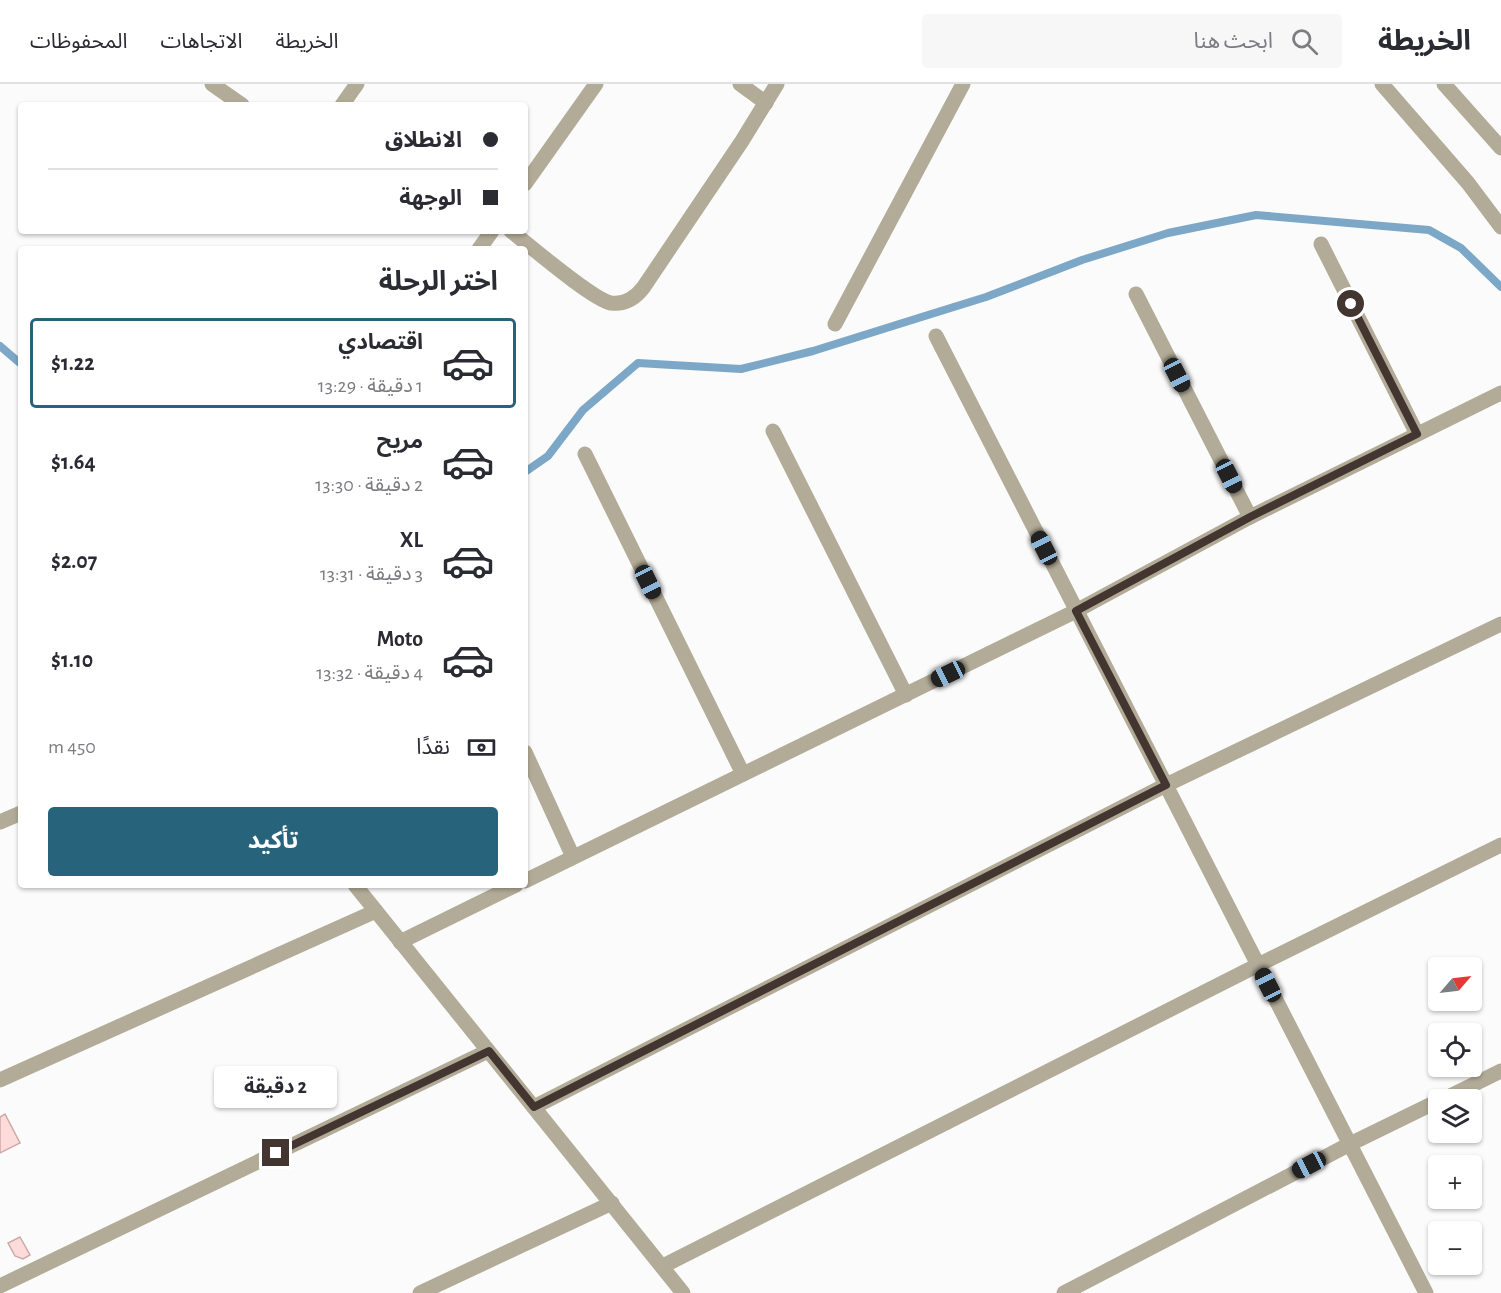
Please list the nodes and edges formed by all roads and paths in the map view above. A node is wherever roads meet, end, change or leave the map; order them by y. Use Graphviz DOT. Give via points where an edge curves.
graph roads {
  1 [pos="212,84"];
  2 [pos="357,84"];
  3 [pos="596,84"];
  4 [pos="740,84"];
  5 [pos="777,84"];
  6 [pos="963,84"];
  7 [pos="1382,84"];
  8 [pos="1444,84"];
  9 [pos="238,102"];
  10 [pos="344,102"];
  11 [pos="766,103"];
  12 [pos="1501,148"];
  13 [pos="528,180"];
  14 [pos="1501,226"];
  15 [pos="515,234"];
  16 [pos="1321,244"];
  17 [pos="1136,294"];
  18 [pos="835,324"];
  19 [pos="936,336"];
  20 [pos="1501,393"];
  21 [pos="772,431"];
  22 [pos="1417,434"];
  23 [pos="585,454"];
  24 [pos="1250,517"];
  25 [pos="1076,611"];
  26 [pos="1501,624"];
  27 [pos="906,694"];
  28 [pos="528,759"];
  29 [pos="743,774"];
  30 [pos="1166,785"];
  31 [pos="18,814"];
  32 [pos="0,822"];
  33 [pos="1501,845"];
  34 [pos="573,857"];
  35 [pos="528,880"];
  36 [pos="357,888"];
  37 [pos="510,888"];
  38 [pos="376,911"];
  39 [pos="400,942"];
  40 [pos="1258,965"];
  41 [pos="489,1051"];
  42 [pos="1501,1071"];
  43 [pos="0,1080"];
  44 [pos="1463,1089"];
  45 [pos="1428,1106"];
  46 [pos="534,1107"];
  47 [pos="1350,1144"];
  48 [pos="612,1203"];
  49 [pos="663,1266"];
  50 [pos="0,1286"];
  51 [pos="420,1293"];
  52 [pos="683,1293"];
  53 [pos="1064,1293"];
  54 [pos="1426,1293"];
  1 -- 9 [label="street"];
  2 -- 10 [label="street"];
  3 -- 13 [label="street"];
  4 -- 11 [label="street"];
  5 -- 11 [label="street"];
  6 -- 18 [label="street"];
  7 -- 14 [label="street"];
  8 -- 12 [label="street"];
  11 -- 15 [label="street" via="643,288 628,301 619,304 600,299"];
  16 -- 22 [label="street"];
  17 -- 24 [label="street"];
  19 -- 25 [label="street"];
  20 -- 22 [label="street"];
  21 -- 27 [label="street"];
  22 -- 24 [label="street"];
  23 -- 29 [label="street"];
  24 -- 25 [label="street"];
  25 -- 27 [label="street"];
  25 -- 30 [label="street"];
  26 -- 30 [label="street"];
  27 -- 29 [label="street"];
  28 -- 34 [label="street"];
  29 -- 34 [label="street"];
  30 -- 40 [label="street"];
  30 -- 46 [label="street"];
  31 -- 32 [label="street"];
  33 -- 40 [label="street"];
  34 -- 35 [label="street"];
  36 -- 38 [label="street"];
  37 -- 39 [label="street"];
  38 -- 39 [label="street"];
  38 -- 43 [label="street"];
  39 -- 41 [label="street"];
  40 -- 47 [label="street"];
  40 -- 49 [label="street"];
  41 -- 46 [label="street"];
  41 -- 50 [label="street"];
  42 -- 44 [label="street"];
  45 -- 47 [label="street"];
  46 -- 48 [label="street"];
  47 -- 53 [label="street"];
  47 -- 54 [label="street"];
  48 -- 49 [label="street"];
  48 -- 51 [label="street"];
  49 -- 52 [label="street"];
}
